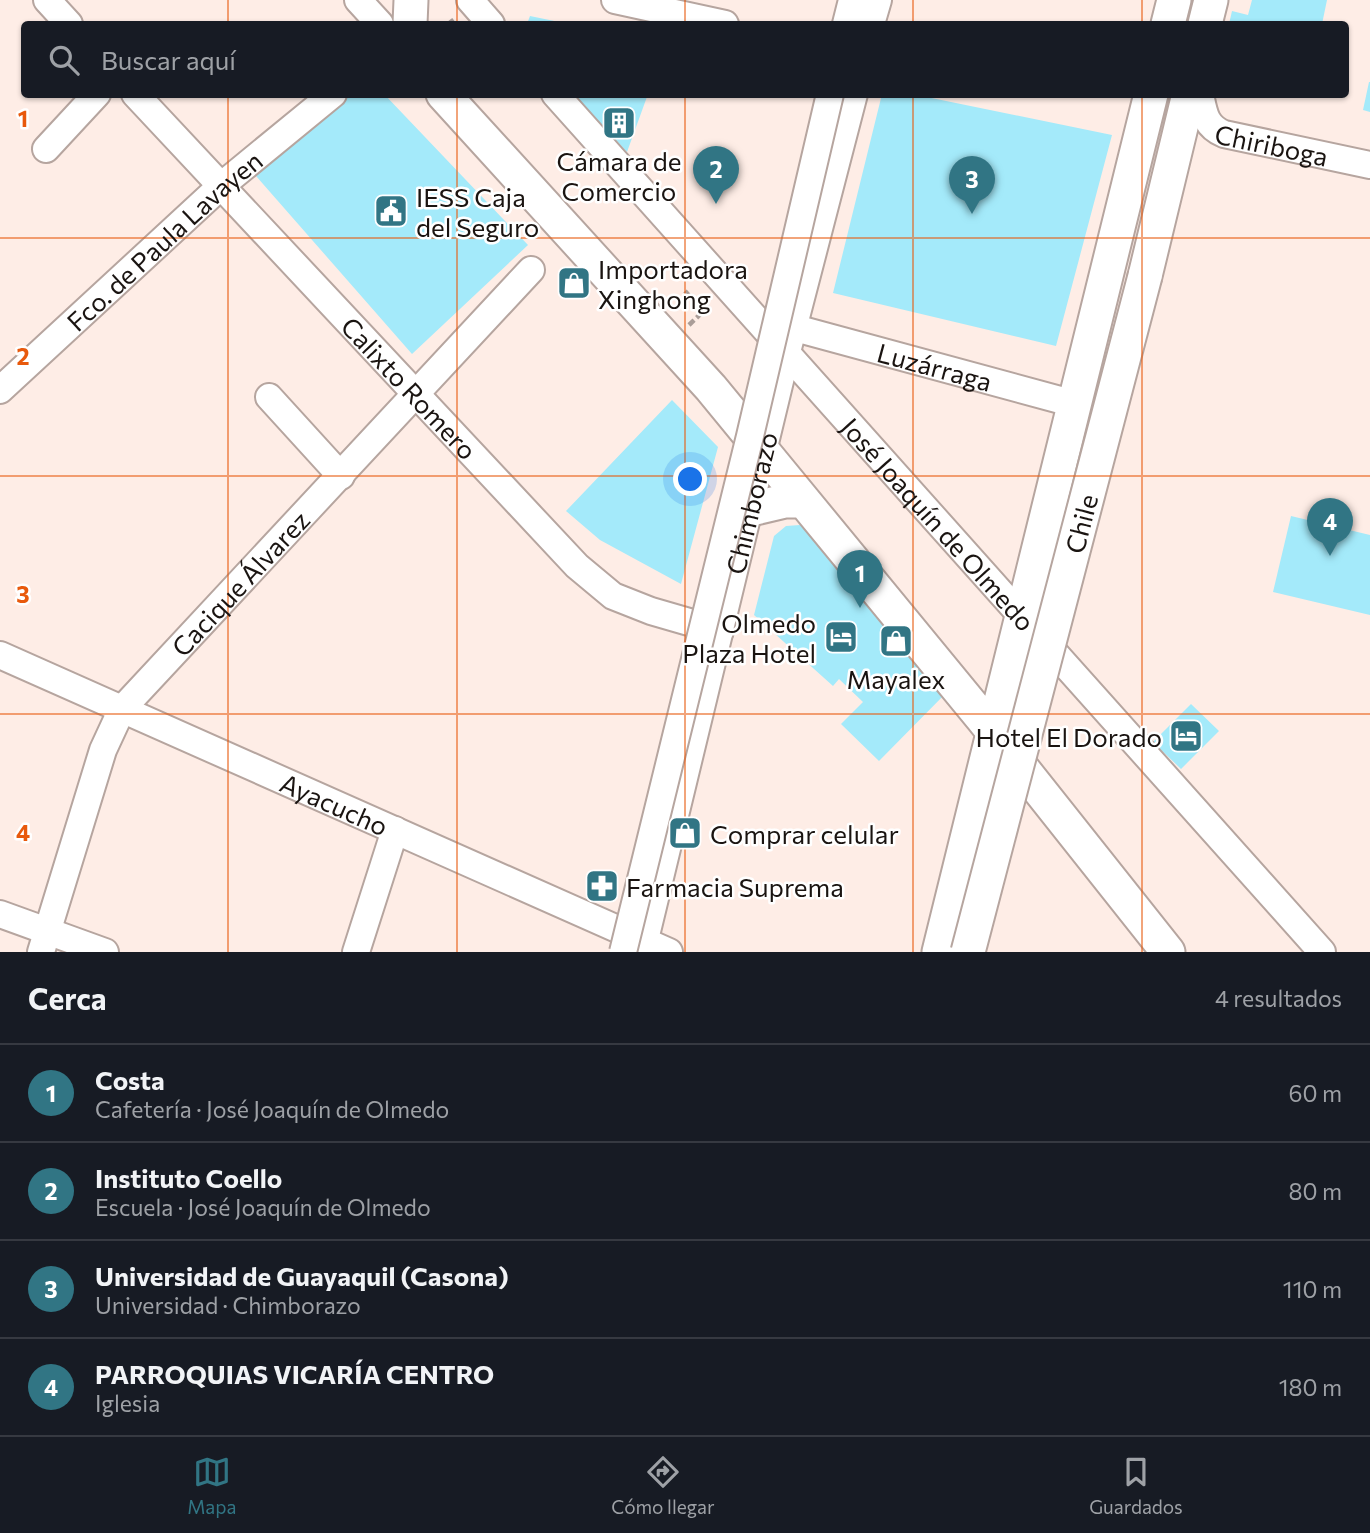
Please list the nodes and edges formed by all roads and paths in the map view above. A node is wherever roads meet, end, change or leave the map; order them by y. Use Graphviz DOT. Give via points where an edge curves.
graph roads {
  1 [pos="47,0"];
  2 [pos="358,0"];
  3 [pos="411,0"];
  4 [pos="470,0"];
  5 [pos="615,0"];
  6 [pos="852,0"];
  7 [pos="878,0"];
  8 [pos="1174,0"];
  9 [pos="1211,0"];
  10 [pos="66,21"];
  11 [pos="377,21"];
  12 [pos="410,21"];
  13 [pos="488,21"];
  14 [pos="711,21"];
  15 [pos="847,21"];
  16 [pos="872,21"];
  17 [pos="1169,21"];
  18 [pos="1206,21"];
  19 [pos="93,98"];
  20 [pos="139,98"];
  21 [pos="328,98"];
  22 [pos="447,98"];
  23 [pos="559,98"];
  24 [pos="829,98"];
  25 [pos="853,98"];
  26 [pos="1150,98"];
  27 [pos="1188,98"];
  28 [pos="1201,98"];
  29 [pos="46,149"];
  30 [pos="1370,165"];
  31 [pos="222,185"];
  32 [pos="531,270"];
  33 [pos="729,287"];
  34 [pos="685,291"];
  35 [pos="703,311"];
  36 [pos="791,340"];
  37 [pos="669,344"];
  38 [pos="0,390"];
  39 [pos="416,394"];
  40 [pos="269,397"];
  41 [pos="1075,404"];
  42 [pos="765,454"];
  43 [pos="341,476"];
  44 [pos="803,501"];
  45 [pos="751,509"];
  46 [pos="1022,618"];
  47 [pos="720,631"];
  48 [pos="0,655"];
  49 [pos="121,709"];
  50 [pos="993,732"];
  51 [pos="395,830"];
  52 [pos="0,914"];
  53 [pos="44,941"];
  54 [pos="637,948"];
  55 [pos="105,952"];
  56 [pos="356,952"];
  57 [pos="669,952"];
  58 [pos="939,952"];
  59 [pos="953,952"];
  60 [pos="968,952"];
  61 [pos="1168,952"];
  62 [pos="1322,952"];
  1 -- 10 [label="street"];
  2 -- 11 [label="street"];
  3 -- 12 [label="main road"];
  4 -- 13 [label="street"];
  5 -- 14 [label="street"];
  6 -- 15 [label="street"];
  7 -- 16 [label="street"];
  8 -- 17 [label="main road"];
  9 -- 18 [label="main road"];
  19 -- 29 [label="street"];
  20 -- 31 [label="street, Calixto Romero"];
  21 -- 31 [label="street, Fco. de Paula Lavayen"];
  22 -- 37 [label="main road"];
  23 -- 33 [label="street, José Joaquín de Olmedo"];
  24 -- 54 [label="street, Chimborazo, bridge"];
  25 -- 36 [label="street, Chimborazo"];
  26 -- 41 [label="main road, Chile"];
  27 -- 60 [label="main road, Chile, bridge"];
  28 -- 30 [label="street, Chiriboga" via="1213,130"];
  31 -- 38 [label="street, Fco. de Paula Lavayen"];
  31 -- 39 [label="street, Calixto Romero"];
  32 -- 39 [label="street, Cacique Álvarez"];
  33 -- 35 [label="path"];
  33 -- 36 [label="street, José Joaquín de Olmedo"];
  34 -- 35 [label="path"];
  35 -- 37 [label="path"];
  36 -- 41 [label="street, Luzárraga"];
  36 -- 42 [label="street, Chimborazo"];
  36 -- 46 [label="street, José Joaquín de Olmedo"];
  37 -- 42 [label="main road"];
  39 -- 43 [label="street, Cacique Álvarez"];
  39 -- 47 [label="street, Calixto Romero" via="577,566 613,596"];
  40 -- 43 [label="street"];
  41 -- 46 [label="main road, Chile"];
  42 -- 44 [label="main road"];
  42 -- 45 [label="street, Chimborazo"];
  43 -- 49 [label="street, Cacique Álvarez"];
  44 -- 45 [label="main road"];
  44 -- 50 [label="main road"];
  45 -- 47 [label="street, Chimborazo"];
  46 -- 50 [label="main road, Chile"];
  46 -- 62 [label="street, José Joaquín de Olmedo"];
  47 -- 54 [label="street, Chimborazo"];
  48 -- 49 [label="street, Ayacucho"];
  49 -- 51 [label="street, Ayacucho"];
  49 -- 53 [label="street, Cacique Álvarez" via="103,750"];
  50 -- 58 [label="main road, Chile"];
  50 -- 59 [label="street, Chile" via="997,774"];
  50 -- 61 [label="main road"];
  51 -- 54 [label="street, Ayacucho"];
  51 -- 56 [label="street"];
  52 -- 53 [label="street"];
  53 -- 55 [label="street"];
  54 -- 57 [label="street, Ayacucho"];
}
